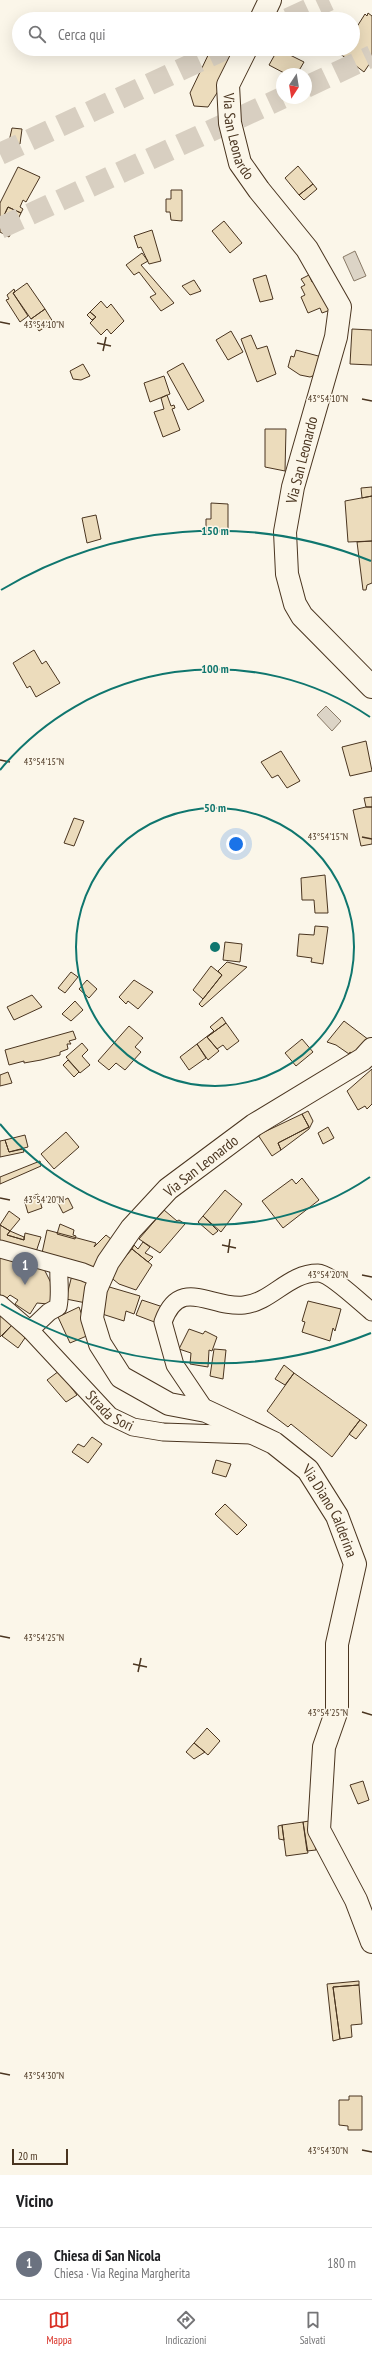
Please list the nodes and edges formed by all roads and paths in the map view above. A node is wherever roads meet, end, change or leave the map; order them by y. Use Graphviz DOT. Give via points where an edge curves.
graph roads {
  1 [pos="270,0"];
  2 [pos="264,12"];
  3 [pos="242,56"];
  4 [pos="372,687"];
  5 [pos="372,1049"];
  6 [pos="0,1250"];
  7 [pos="59,1266"];
  8 [pos="96,1289"];
  9 [pos="0,1304"];
  10 [pos="372,1312"];
  11 [pos="30,1330"];
  12 [pos="206,1411"];
  13 [pos="257,1435"];
  14 [pos="372,1942"];
  1 -- 2 [label="main road"];
  3 -- 4 [label="main road, Via San Leonardo" via="228,84 230,123 240,163 307,249 340,307 336,337 293,488 286,532 287,574 295,604 302,616"];
  5 -- 8 [label="main road, Via San Leonardo" via="363,1059 254,1125 168,1189 132,1229 108,1262"];
  6 -- 7 [label="street"];
  7 -- 8 [label="street" via="95,1276"];
  7 -- 11 [label="street" via="58,1280 61,1293 58,1307"];
  8 -- 12 [label="main road, Via San Leonardo" via="92,1318 100,1344 121,1377 169,1404"];
  9 -- 11 [label="street, Strada Sori"];
  10 -- 12 [label="street" via="320,1273 299,1276 266,1299 243,1305 195,1296 182,1297 171,1306 163,1322 175,1364"];
  11 -- 13 [label="street, Strada Sori" via="110,1416 133,1427 163,1432"];
  12 -- 13 [label="main road, Via Diano Calderina"];
  13 -- 14 [label="main road, Via Diano Calderina" via="274,1443 308,1470 337,1516 355,1564 337,1644 337,1710 324,1747 319,1830 356,1900"];
}
